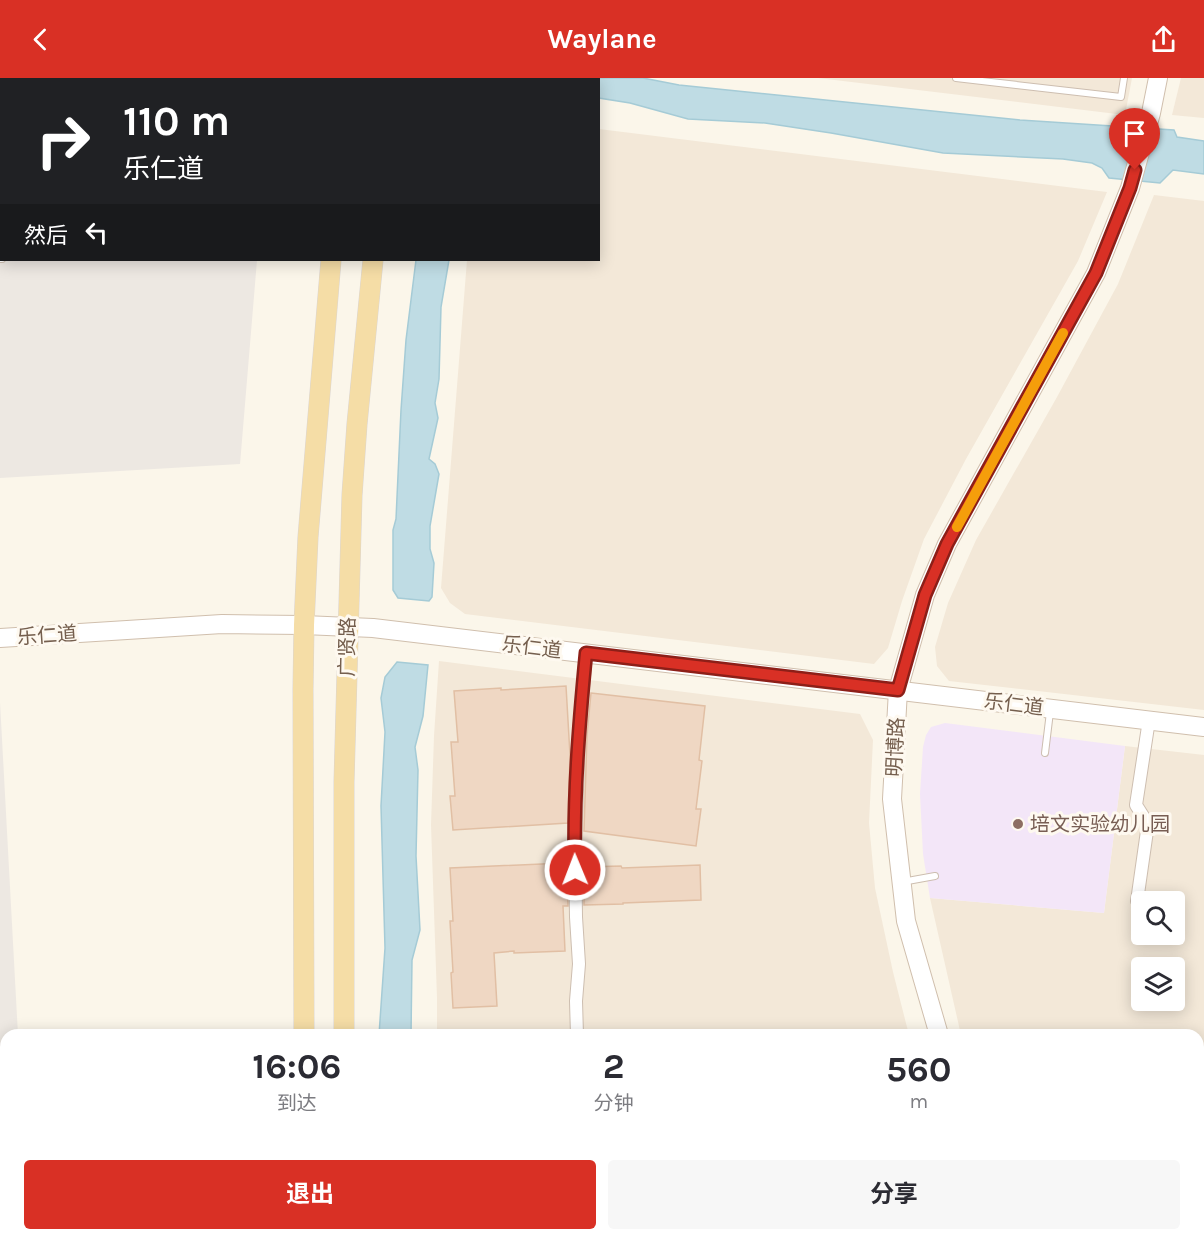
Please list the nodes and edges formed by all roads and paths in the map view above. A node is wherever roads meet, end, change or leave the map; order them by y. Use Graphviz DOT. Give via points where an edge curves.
graph roads {
  1 [pos="956,78"];
  2 [pos="1124,78"];
  3 [pos="1158,78"];
  4 [pos="331,261"];
  5 [pos="373,261"];
  6 [pos="304,625"];
  7 [pos="347,626"];
  8 [pos="0,638"];
  9 [pos="586,653"];
  10 [pos="898,690"];
  11 [pos="1051,708"];
  12 [pos="1149,720"];
  13 [pos="1204,726"];
  14 [pos="1045,753"];
  15 [pos="935,876"];
  16 [pos="902,882"];
  17 [pos="1138,891"];
  18 [pos="304,1029"];
  19 [pos="345,1029"];
  20 [pos="577,1029"];
  21 [pos="937,1029"];
  1 -- 2 [label="lane" via="1121,97"];
  3 -- 10 [label="street, 明博路" via="1130,188 1096,273 947,544 925,595"];
  4 -- 6 [label="main road"];
  5 -- 7 [label="main road, 广贤路" via="354,472"];
  6 -- 7 [label="street, 乐仁道"];
  6 -- 8 [label="street, 乐仁道" via="222,624"];
  6 -- 18 [label="main road"];
  7 -- 9 [label="street, 乐仁道"];
  7 -- 19 [label="main road, 广贤路"];
  9 -- 10 [label="street, 乐仁道"];
  9 -- 20 [label="street" via="574,846 579,964"];
  10 -- 11 [label="street, 乐仁道"];
  10 -- 16 [label="street, 明博路" via="892,799"];
  11 -- 12 [label="street, 乐仁道"];
  11 -- 14 [label="lane"];
  12 -- 13 [label="street, 乐仁道"];
  12 -- 17 [label="street" via="1136,805 1148,824"];
  15 -- 16 [label="lane"];
  16 -- 21 [label="street, 明博路" via="906,921"];
}
